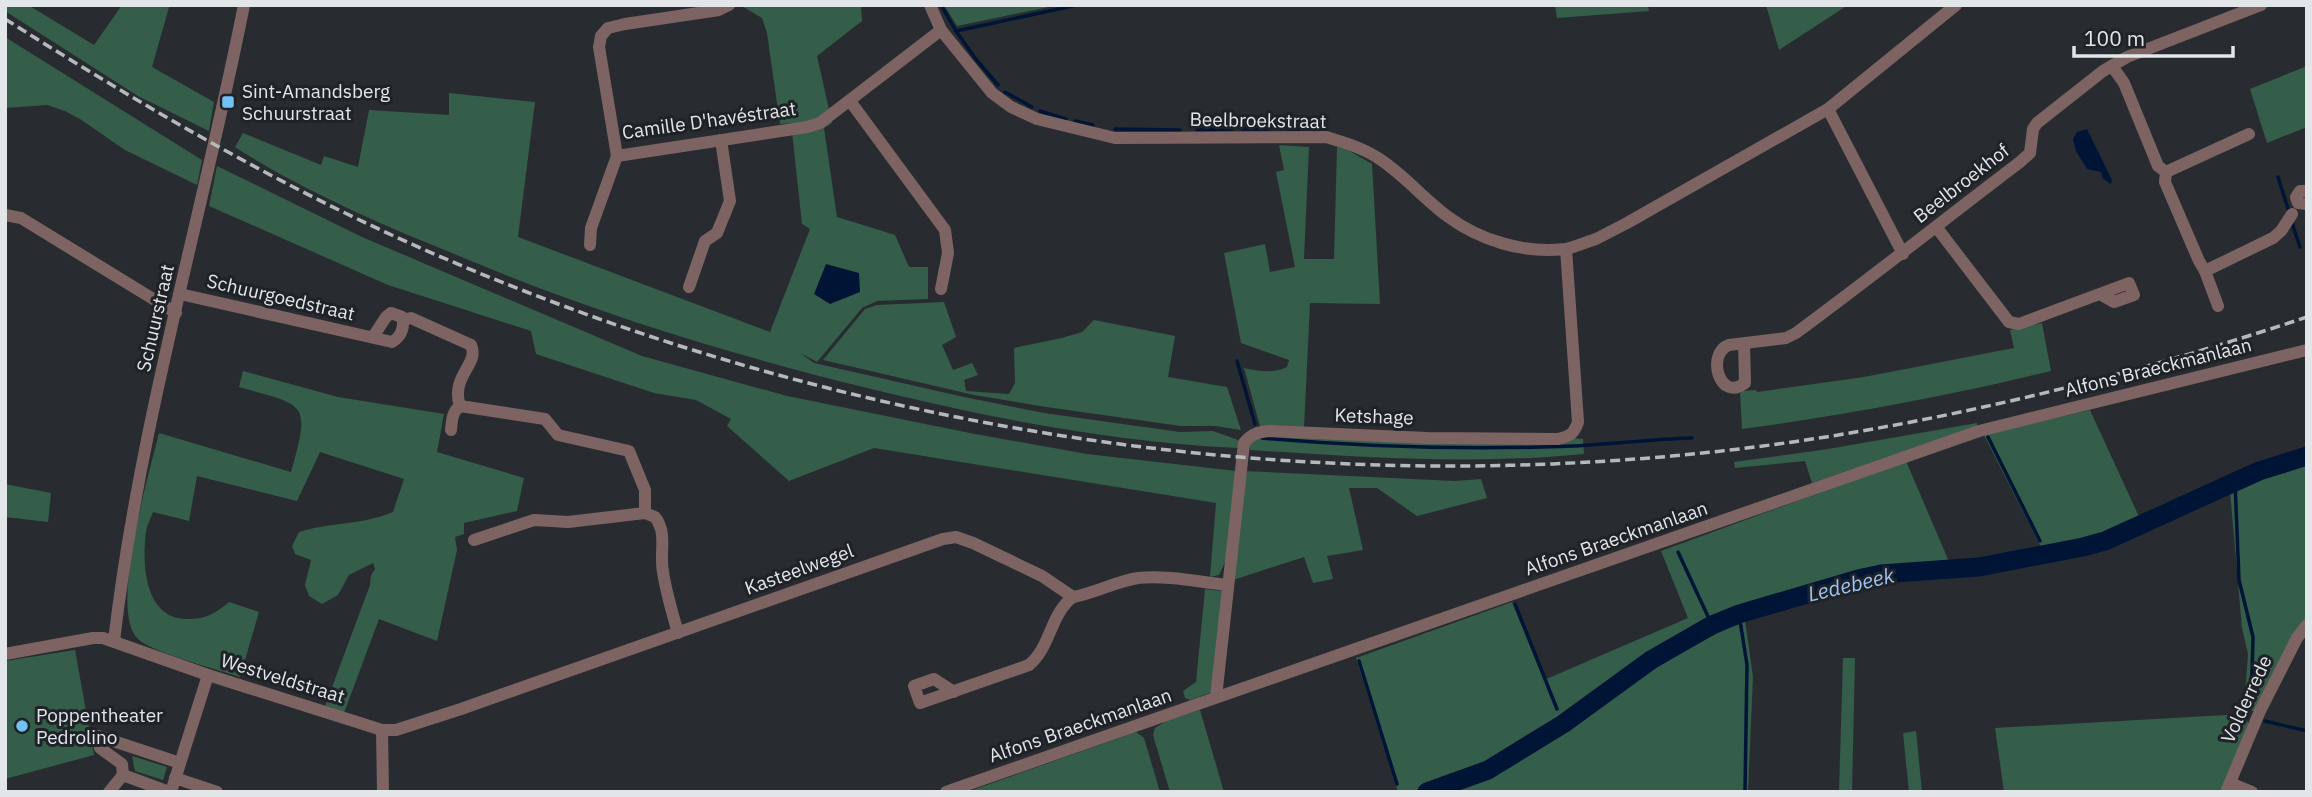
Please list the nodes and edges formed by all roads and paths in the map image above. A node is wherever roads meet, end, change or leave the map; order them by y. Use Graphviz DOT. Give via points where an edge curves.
graph roads {
  1 [pos="244,5"];
  2 [pos="729,5"];
  3 [pos="930,5"];
  4 [pos="1956,5"];
  5 [pos="2261,5"];
  6 [pos="941,30"];
  7 [pos="2112,66"];
  8 [pos="850,101"];
  9 [pos="1828,109"];
  10 [pos="2249,134"];
  11 [pos="721,140"];
  12 [pos="617,156"];
  13 [pos="2165,173"];
  14 [pos="2307,191"];
  15 [pos="2307,204"];
  16 [pos="5,215"];
  17 [pos="2290,216"];
  18 [pos="1937,228"];
  19 [pos="590,245"];
  20 [pos="1566,248"];
  21 [pos="1903,254"];
  22 [pos="2205,271"];
  23 [pos="689,286"];
  24 [pos="941,289"];
  25 [pos="180,294"];
  26 [pos="2100,294"];
  27 [pos="2218,306"];
  28 [pos="176,313"];
  29 [pos="402,320"];
  30 [pos="373,337"];
  31 [pos="1744,343"];
  32 [pos="2307,350"];
  33 [pos="460,406"];
  34 [pos="451,430"];
  35 [pos="645,513"];
  36 [pos="474,540"];
  37 [pos="1227,585"];
  38 [pos="1073,597"];
  39 [pos="2307,625"];
  40 [pos="678,633"];
  41 [pos="114,641"];
  42 [pos="5,654"];
  43 [pos="208,675"];
  44 [pos="954,691"];
  45 [pos="1216,697"];
  46 [pos="382,730"];
  47 [pos="128,745"];
  48 [pos="180,763"];
  49 [pos="122,769"];
  50 [pos="175,778"];
  51 [pos="2228,787"];
  52 [pos="109,792"];
  53 [pos="170,792"];
  54 [pos="217,792"];
  55 [pos="383,792"];
  56 [pos="946,792"];
  57 [pos="2252,792"];
  1 -- 25 [label="street, Schuurstraat"];
  2 -- 12 [label="street, Camille D'havéstraat" via="608,28 601,36"];
  3 -- 6 [label="street, Beelbroekstraat"];
  4 -- 9 [label="street, Beelbroekstraat"];
  5 -- 7 [label="street, Beelbroekhof"];
  6 -- 8 [label="street, Camille D'havéstraat"];
  6 -- 20 [label="street, Beelbroekstraat" via="992,93 1037,120 1115,138 1326,137 1381,160 1473,233 1510,245"];
  7 -- 13 [label="street"];
  7 -- 18 [label="street, Beelbroekhof" via="2037,123 2030,153"];
  8 -- 11 [label="street, Camille D'havéstraat" via="807,127"];
  8 -- 24 [label="street" via="945,230 948,253"];
  9 -- 20 [label="street, Beelbroekstraat" via="1627,223"];
  9 -- 21 [label="street"];
  10 -- 13 [label="street"];
  11 -- 12 [label="street, Camille D'havéstraat"];
  11 -- 23 [label="street" via="730,201 717,233 705,241"];
  12 -- 19 [label="street" via="590,228"];
  13 -- 22 [label="street"];
  14 -- 15 [label="street" via="2296,197 2298,204"];
  16 -- 28 [label="street" via="21,218"];
  17 -- 22 [label="street" via="2273,238"];
  18 -- 21 [label="street, Beelbroekhof"];
  18 -- 26 [label="street" via="2009,322 2019,324"];
  20 -- 37 [label="street, Ketshage" via="1578,422 1574,433 1558,439 1269,431 1251,435 1244,443"];
  21 -- 31 [label="street, Beelbroekhof" via="1796,333"];
  22 -- 27 [label="street"];
  25 -- 28 [label="street, Schuurstraat"];
  25 -- 30 [label="street, Schuurgoedstraat"];
  28 -- 41 [label="street, Schuurstraat" via="140,474"];
  29 -- 30 [label="street, Schuurgoedstraat" via="391,313"];
  29 -- 30 [label="street, Schuurgoedstraat" via="398,339"];
  29 -- 33 [label="street" via="411,318 474,349 459,383"];
  32 -- 45 [label="street, Alfons Braeckmanlaan" via="1979,430"];
  33 -- 34 [label="street" via="452,417"];
  33 -- 35 [label="street" via="545,419 558,435 629,451 645,490"];
  35 -- 36 [label="street" via="568,522 534,520"];
  35 -- 40 [label="street" via="655,517 661,529 662,565"];
  37 -- 38 [label="street" via="1136,579"];
  37 -- 45 [label="street, Ketshage"];
  38 -- 40 [label="street, Kasteelwegel" via="1042,576 965,539 943,538"];
  38 -- 44 [label="street" via="1059,610 1030,665"];
  39 -- 51 [label="street, Volderrede" via="2260,711"];
  40 -- 46 [label="street, Kasteelwegel" via="461,709 396,730"];
  41 -- 42 [label="street, Westveldstraat" via="93,638"];
  41 -- 43 [label="street, Westveldstraat"];
  43 -- 46 [label="street, Westveldstraat"];
  43 -- 48 [label="street"];
  45 -- 56 [label="street, Alfons Braeckmanlaan"];
  46 -- 55 [label="street"];
  47 -- 48 [label="street"];
  47 -- 49 [label="street"];
  47 -- 49 [label="street" via="98,736 100,748"];
  48 -- 50 [label="street"];
  49 -- 52 [label="street"];
  49 -- 53 [label="street"];
  50 -- 53 [label="street"];
  50 -- 54 [label="street"];
  51 -- 57 [label="street"];
}
